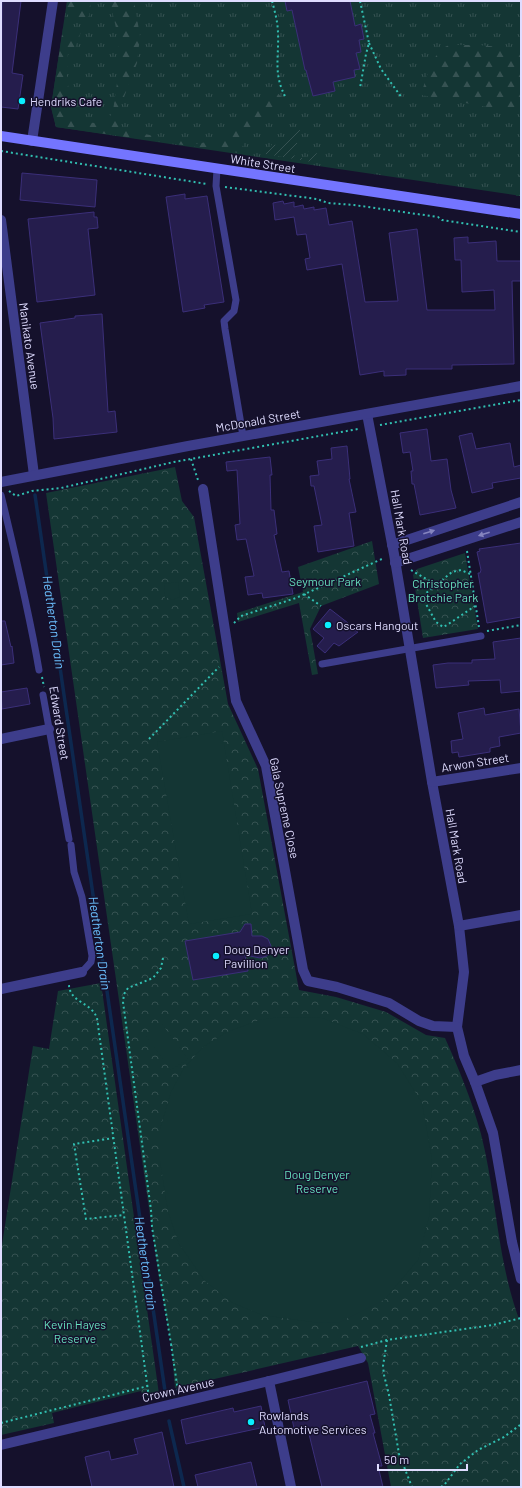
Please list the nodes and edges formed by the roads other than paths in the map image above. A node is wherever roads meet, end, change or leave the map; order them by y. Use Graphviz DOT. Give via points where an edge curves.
graph roads {
  1 [pos="53,1"];
  2 [pos="1,136"];
  3 [pos="32,141"];
  4 [pos="218,169"];
  5 [pos="521,214"];
  6 [pos="1,220"];
  7 [pos="521,386"];
  8 [pos="367,414"];
  9 [pos="243,436"];
  10 [pos="34,475"];
  11 [pos="3,486"];
  12 [pos="203,489"];
  13 [pos="1,495"];
  14 [pos="519,503"];
  15 [pos="521,515"];
  16 [pos="521,522"];
  17 [pos="393,554"];
  18 [pos="481,636"];
  19 [pos="409,649"];
  20 [pos="322,664"];
  21 [pos="39,670"];
  22 [pos="43,695"];
  23 [pos="49,729"];
  24 [pos="1,739"];
  25 [pos="521,768"];
  26 [pos="432,782"];
  27 [pos="521,915"];
  28 [pos="459,926"];
  29 [pos="78,973"];
  30 [pos="1,989"];
  31 [pos="456,1027"];
  32 [pos="521,1070"];
  33 [pos="476,1082"];
  34 [pos="521,1279"];
  35 [pos="361,1358"];
  36 [pos="269,1381"];
  37 [pos="1,1445"];
  38 [pos="292,1487"];
  1 -- 3 [label="street"];
  2 -- 3 [label="main road, White Street"];
  3 -- 4 [label="main road, White Street"];
  4 -- 5 [label="main road, White Street"];
  4 -- 9 [label="lane" via="216,186 236,300 234,311 224,321 224,329"];
  6 -- 10 [label="street, Manikato Avenue"];
  7 -- 8 [label="street, McDonald Street"];
  8 -- 9 [label="street, McDonald Street"];
  8 -- 17 [label="street, Hall Mark Road"];
  9 -- 10 [label="street, McDonald Street"];
  10 -- 11 [label="street, McDonald Street"];
  12 -- 31 [label="street, Gala Supreme Close" via="236,701 266,766 303,970 308,981 389,1003 419,1021 433,1026"];
  13 -- 21 [label="lane" via="30,618"];
  14 -- 15 [label="street"];
  17 -- 14 [label="street, one-way"];
  16 -- 17 [label="street, one-way" via="465,540"];
  17 -- 19 [label="street, Hall Mark Road"];
  18 -- 19 [label="lane"];
  19 -- 20 [label="lane"];
  19 -- 26 [label="street, Hall Mark Road"];
  22 -- 23 [label="lane, Edward Street"];
  23 -- 24 [label="street"];
  23 -- 29 [label="lane, Edward Street" via="74,872 82,897 92,956 91,962"];
  25 -- 26 [label="street, Arwon Street"];
  26 -- 28 [label="street, Hall Mark Road"];
  27 -- 28 [label="street"];
  28 -- 31 [label="street, Hall Mark Road" via="464,972"];
  29 -- 30 [label="street"];
  31 -- 33 [label="street, Hall Mark Road" via="464,1056"];
  32 -- 33 [label="street"];
  33 -- 34 [label="street, Hall Mark Road" via="494,1133 512,1242"];
  35 -- 36 [label="street, Crown Avenue"];
  36 -- 37 [label="street, Crown Avenue"];
  36 -- 38 [label="street"];
}
